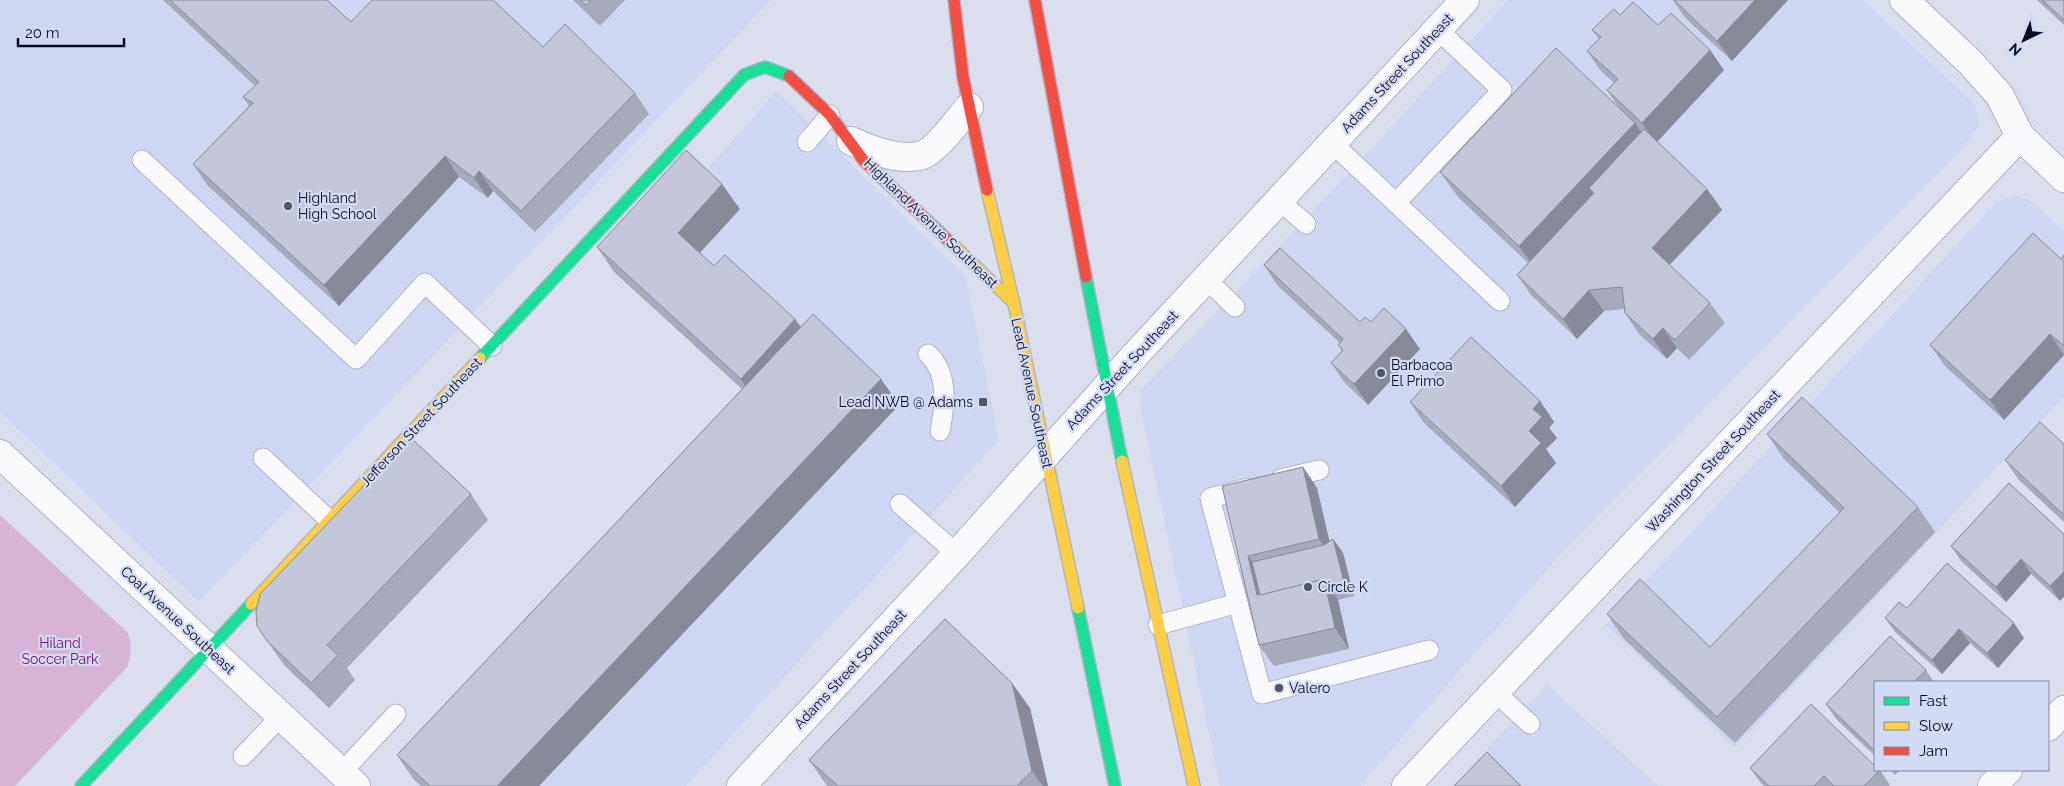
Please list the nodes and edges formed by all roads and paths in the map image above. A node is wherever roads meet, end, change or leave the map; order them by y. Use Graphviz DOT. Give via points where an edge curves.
graph roads {
  1 [pos="954,0"];
  2 [pos="1036,0"];
  3 [pos="1466,0"];
  4 [pos="1904,0"];
  5 [pos="1438,30"];
  6 [pos="766,67"];
  7 [pos="969,107"];
  8 [pos="830,115"];
  9 [pos="2020,136"];
  10 [pos="851,141"];
  11 [pos="807,142"];
  12 [pos="1332,143"];
  13 [pos="142,160"];
  14 [pos="2064,178"];
  15 [pos="1279,200"];
  16 [pos="1396,203"];
  17 [pos="1306,224"];
  18 [pos="1206,279"];
  19 [pos="1500,301"];
  20 [pos="1014,303"];
  21 [pos="1236,307"];
  22 [pos="492,346"];
  23 [pos="928,354"];
  24 [pos="1106,388"];
  25 [pos="940,431"];
  26 [pos="0,454"];
  27 [pos="1045,454"];
  28 [pos="263,458"];
  29 [pos="1319,470"];
  30 [pos="900,504"];
  31 [pos="329,520"];
  32 [pos="957,554"];
  33 [pos="1238,603"];
  34 [pos="1158,625"];
  35 [pos="209,648"];
  36 [pos="1429,650"];
  37 [pos="1495,692"];
  38 [pos="2064,710"];
  39 [pos="396,714"];
  40 [pos="281,716"];
  41 [pos="1530,724"];
  42 [pos="2049,726"];
  43 [pos="243,756"];
  44 [pos="2007,771"];
  45 [pos="348,779"];
  46 [pos="1112,784"];
  47 [pos="81,786"];
  48 [pos="741,786"];
  49 [pos="1194,786"];
  50 [pos="1406,786"];
  51 [pos="1992,786"];
  1 -- 7 [label="main road, Lead Avenue Southeast" via="957,44"];
  2 -- 24 [label="main road"];
  3 -- 5 [label="street, Adams Street Southeast"];
  4 -- 9 [label="street" via="2000,96"];
  5 -- 12 [label="street, Adams Street Southeast"];
  5 -- 16 [label="lane" via="1502,90"];
  6 -- 8 [label="main road, Highland Avenue Southeast" via="788,75"];
  6 -- 22 [label="main road, Jefferson Street Southeast" via="744,75"];
  7 -- 10 [label="street, Highland Avenue Southeast" via="942,140 921,156 884,154"];
  7 -- 20 [label="main road, Lead Avenue Southeast"];
  8 -- 10 [label="main road, Highland Avenue Southeast"];
  8 -- 11 [label="lane"];
  9 -- 14 [label="street"];
  9 -- 37 [label="street, Washington Street Southeast"];
  10 -- 20 [label="main road, Highland Avenue Southeast" via="864,162"];
  12 -- 15 [label="street, Adams Street Southeast"];
  12 -- 16 [label="lane"];
  13 -- 22 [label="lane" via="356,359 425,283"];
  15 -- 17 [label="lane"];
  15 -- 18 [label="street, Adams Street Southeast"];
  16 -- 19 [label="lane"];
  18 -- 21 [label="lane"];
  18 -- 24 [label="street, Adams Street Southeast"];
  20 -- 27 [label="main road, Lead Avenue Southeast"];
  22 -- 31 [label="main road, Jefferson Street Southeast"];
  23 -- 25 [label="lane" via="935,360 942,379 944,409"];
  24 -- 27 [label="street, Adams Street Southeast"];
  24 -- 34 [label="main road"];
  26 -- 35 [label="street, Coal Avenue Southeast"];
  27 -- 32 [label="street, Adams Street Southeast"];
  27 -- 46 [label="main road, Lead Avenue Southeast"];
  28 -- 31 [label="lane"];
  29 -- 33 [label="lane" via="1210,498"];
  30 -- 32 [label="lane"];
  31 -- 35 [label="main road, Jefferson Street Southeast"];
  32 -- 48 [label="street, Adams Street Southeast"];
  33 -- 34 [label="lane"];
  33 -- 36 [label="lane" via="1262,694"];
  34 -- 49 [label="main road"];
  35 -- 40 [label="street, Coal Avenue Southeast"];
  35 -- 47 [label="main road, Jefferson Street Southeast"];
  37 -- 41 [label="lane"];
  37 -- 50 [label="street, Washington Street Southeast"];
  38 -- 42 [label="street"];
  39 -- 45 [label="lane"];
  40 -- 43 [label="lane"];
  40 -- 45 [label="street, Coal Avenue Southeast"];
  44 -- 51 [label="street"];
}
